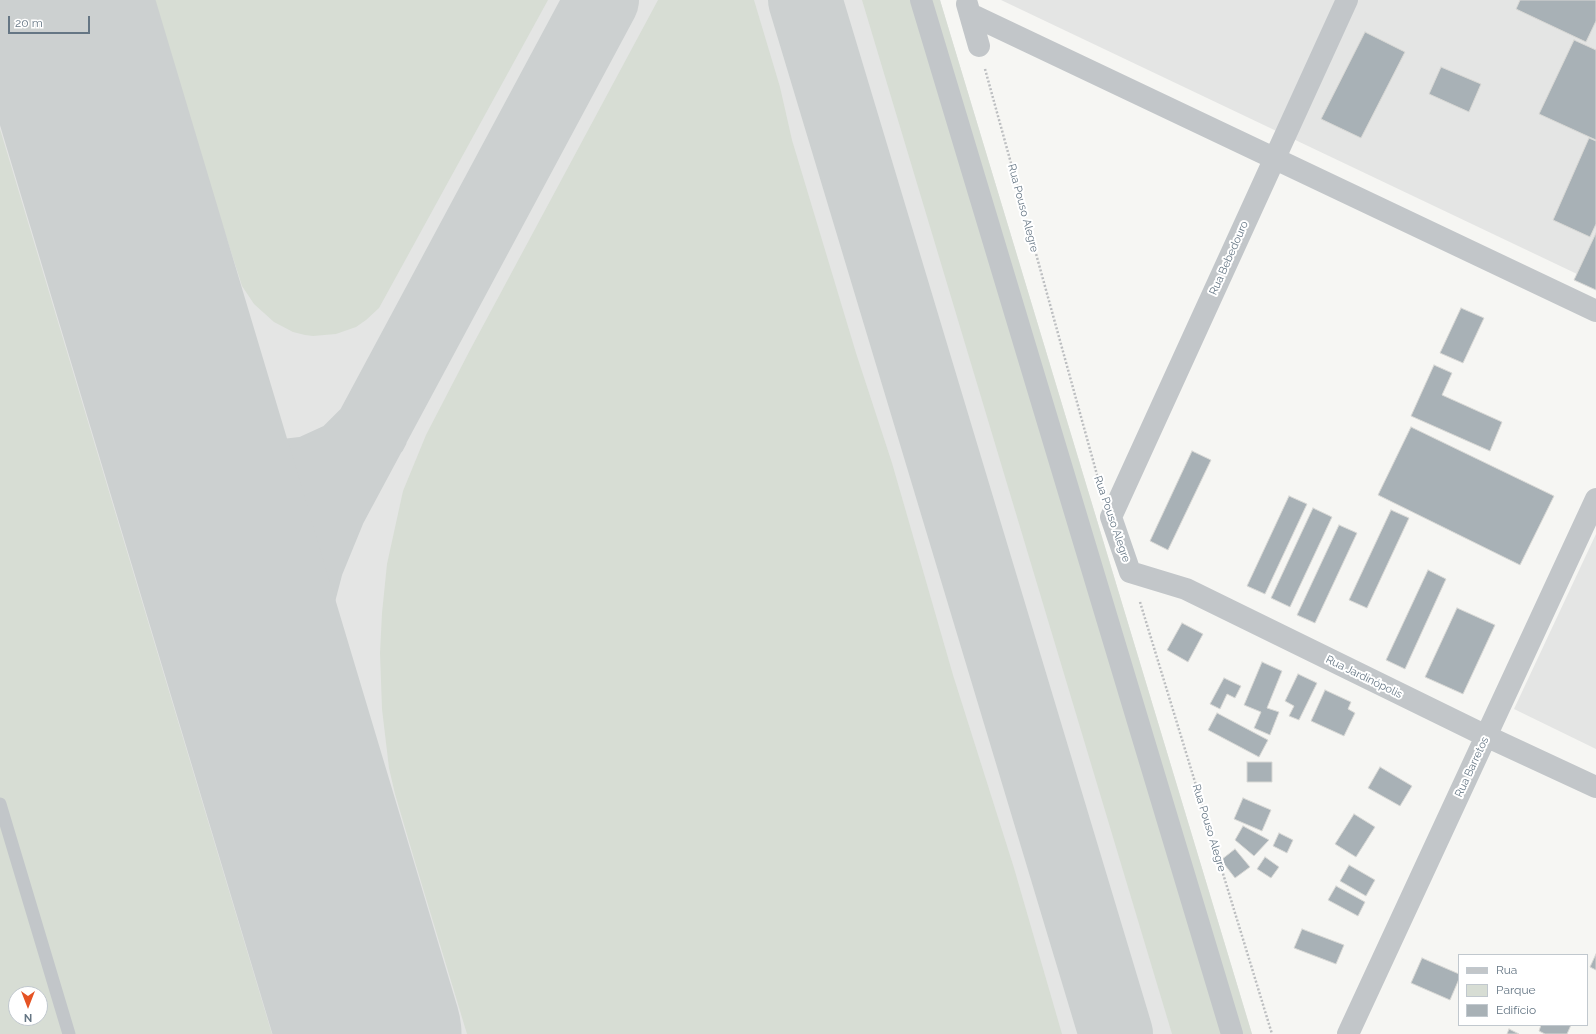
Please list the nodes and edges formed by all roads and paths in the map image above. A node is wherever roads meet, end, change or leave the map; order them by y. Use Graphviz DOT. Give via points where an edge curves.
graph roads {
  1 [pos="921,0"];
  2 [pos="1347,0"];
  3 [pos="968,7"];
  4 [pos="979,46"];
  5 [pos="1274,158"];
  6 [pos="1596,311"];
  7 [pos="1596,499"];
  8 [pos="1111,517"];
  9 [pos="1130,572"];
  10 [pos="1486,736"];
  11 [pos="1596,787"];
  12 [pos="0,804"];
  13 [pos="69,1034"];
  14 [pos="1232,1034"];
  15 [pos="1272,1034"];
  16 [pos="1348,1034"];
  1 -- 14 [label="street"];
  2 -- 5 [label="street, Rua Bebedouro"];
  3 -- 4 [label="street"];
  3 -- 5 [label="street"];
  4 -- 8 [label="path, Rua Pouso Alegre" via="1095,471"];
  5 -- 6 [label="street"];
  5 -- 8 [label="street, Rua Bebedouro"];
  7 -- 10 [label="street, Rua Barretos"];
  8 -- 9 [label="street, Rua Pouso Alegre"];
  9 -- 10 [label="street, Rua Jardinópolis" via="1186,589"];
  9 -- 15 [label="path, Rua Pouso Alegre"];
  10 -- 11 [label="street, Rua Jardinópolis"];
  10 -- 16 [label="street, Rua Barretos"];
  12 -- 13 [label="lane"];
}
